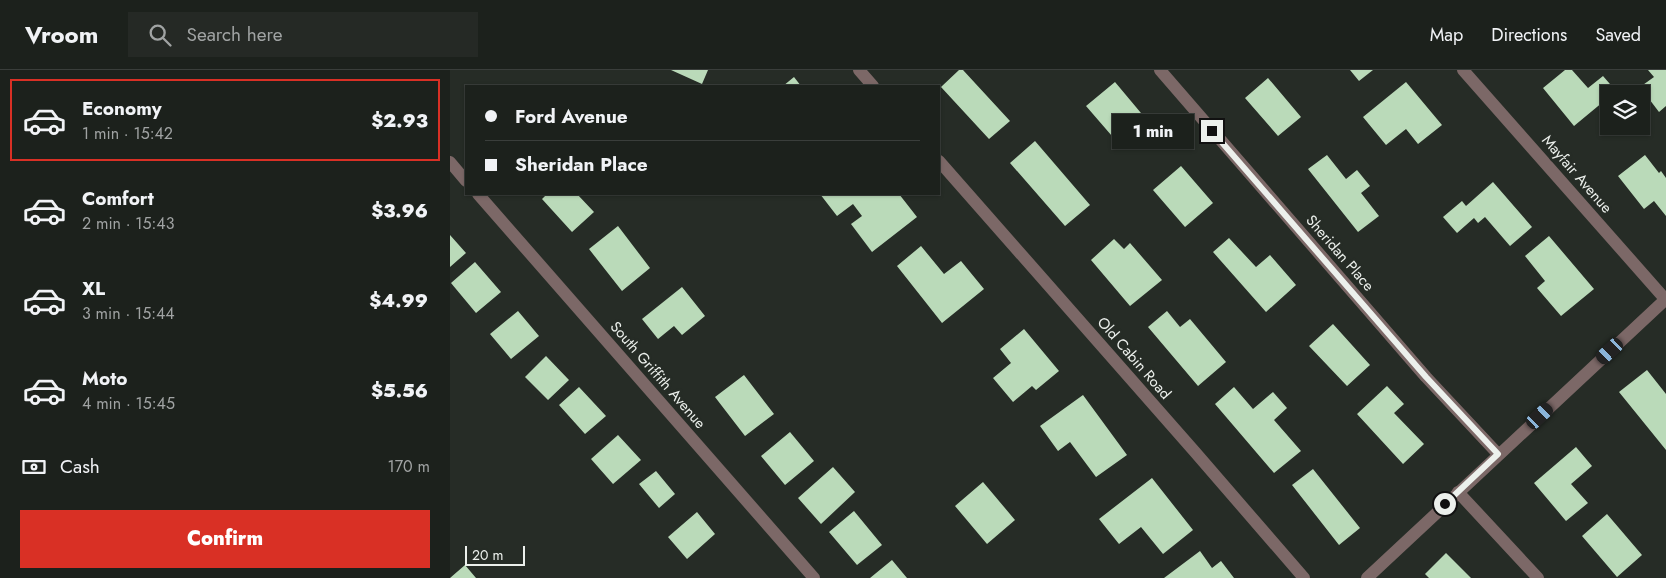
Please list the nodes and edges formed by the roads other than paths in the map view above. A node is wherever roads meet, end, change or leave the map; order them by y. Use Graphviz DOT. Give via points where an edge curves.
graph roads {
  1 [pos="859,70"];
  2 [pos="1160,70"];
  3 [pos="1463,70"];
  4 [pos="872,85"];
  5 [pos="940,161"];
  6 [pos="450,162"];
  7 [pos="465,180"];
  8 [pos="479,195"];
  9 [pos="1666,299"];
  10 [pos="1498,454"];
  11 [pos="1458,492"];
  12 [pos="814,578"];
  13 [pos="1304,578"];
  14 [pos="1366,578"];
  15 [pos="1538,578"];
  1 -- 4 [label="street"];
  2 -- 10 [label="street, Sheridan Place" via="1426,377"];
  3 -- 9 [label="street, Mayfair Avenue"];
  5 -- 13 [label="street, Old Cabin Road"];
  6 -- 7 [label="street"];
  8 -- 12 [label="street, South Griffith Avenue"];
  9 -- 10 [label="street"];
  10 -- 11 [label="street"];
  11 -- 14 [label="street"];
  11 -- 15 [label="street"];
}
